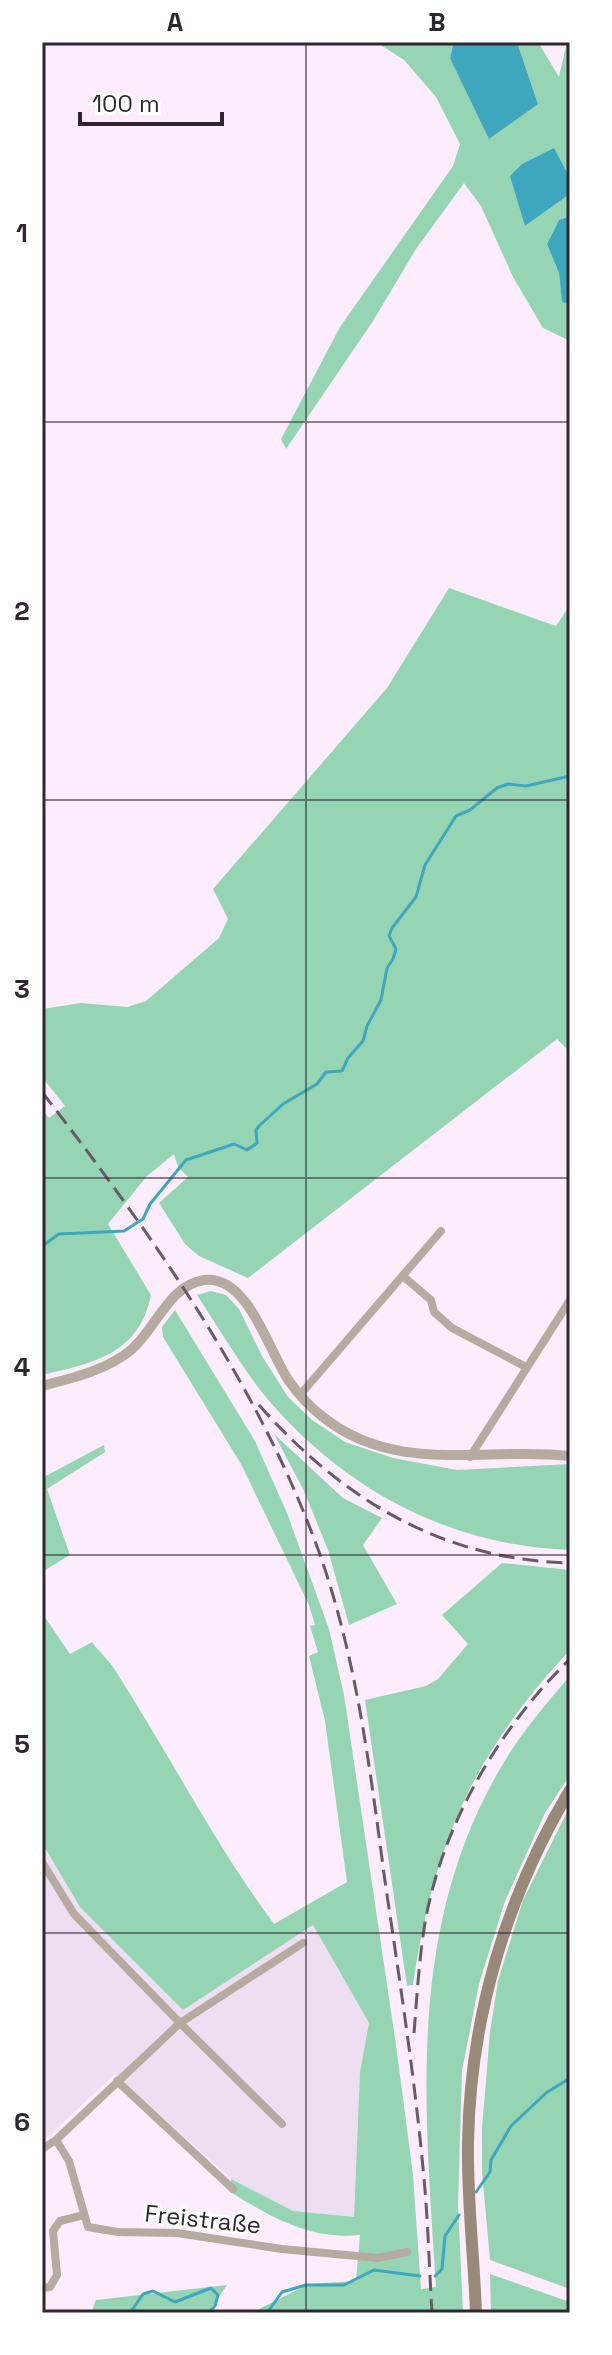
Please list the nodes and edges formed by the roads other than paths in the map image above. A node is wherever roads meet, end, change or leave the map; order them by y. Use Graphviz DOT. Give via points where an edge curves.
graph roads {
  1 [pos="441,1231"];
  2 [pos="404,1277"];
  3 [pos="570,1300"];
  4 [pos="526,1367"];
  5 [pos="42,1386"];
  6 [pos="300,1395"];
  7 [pos="570,1456"];
  8 [pos="470,1457"];
  9 [pos="570,1790"];
  10 [pos="42,1862"];
  11 [pos="303,1943"];
  12 [pos="180,2023"];
  13 [pos="117,2081"];
  14 [pos="282,2124"];
  15 [pos="56,2140"];
  16 [pos="42,2149"];
  17 [pos="233,2189"];
  18 [pos="84,2215"];
  19 [pos="407,2252"];
  20 [pos="42,2288"];
  21 [pos="476,2313"];
  1 -- 2 [label="street"];
  2 -- 4 [label="street" via="452,1328"];
  2 -- 6 [label="street"];
  3 -- 4 [label="street"];
  4 -- 8 [label="street"];
  5 -- 6 [label="street" via="95,1370 130,1351 170,1301 188,1285 209,1279 241,1295"];
  6 -- 8 [label="street" via="335,1425 362,1439 396,1449"];
  7 -- 8 [label="street"];
  9 -- 21 [label="main road" via="509,1917 487,1990 471,2083 468,2179"];
  10 -- 12 [label="street" via="74,1914"];
  11 -- 12 [label="street"];
  12 -- 13 [label="street"];
  12 -- 14 [label="street"];
  13 -- 15 [label="street"];
  13 -- 17 [label="street, Freistraße"];
  15 -- 16 [label="street"];
  15 -- 18 [label="street" via="69,2161"];
  18 -- 19 [label="street, Freistraße" via="88,2227 118,2232 177,2233 378,2258"];
  18 -- 20 [label="street" via="60,2221 53,2231 57,2275 50,2287"];
}
